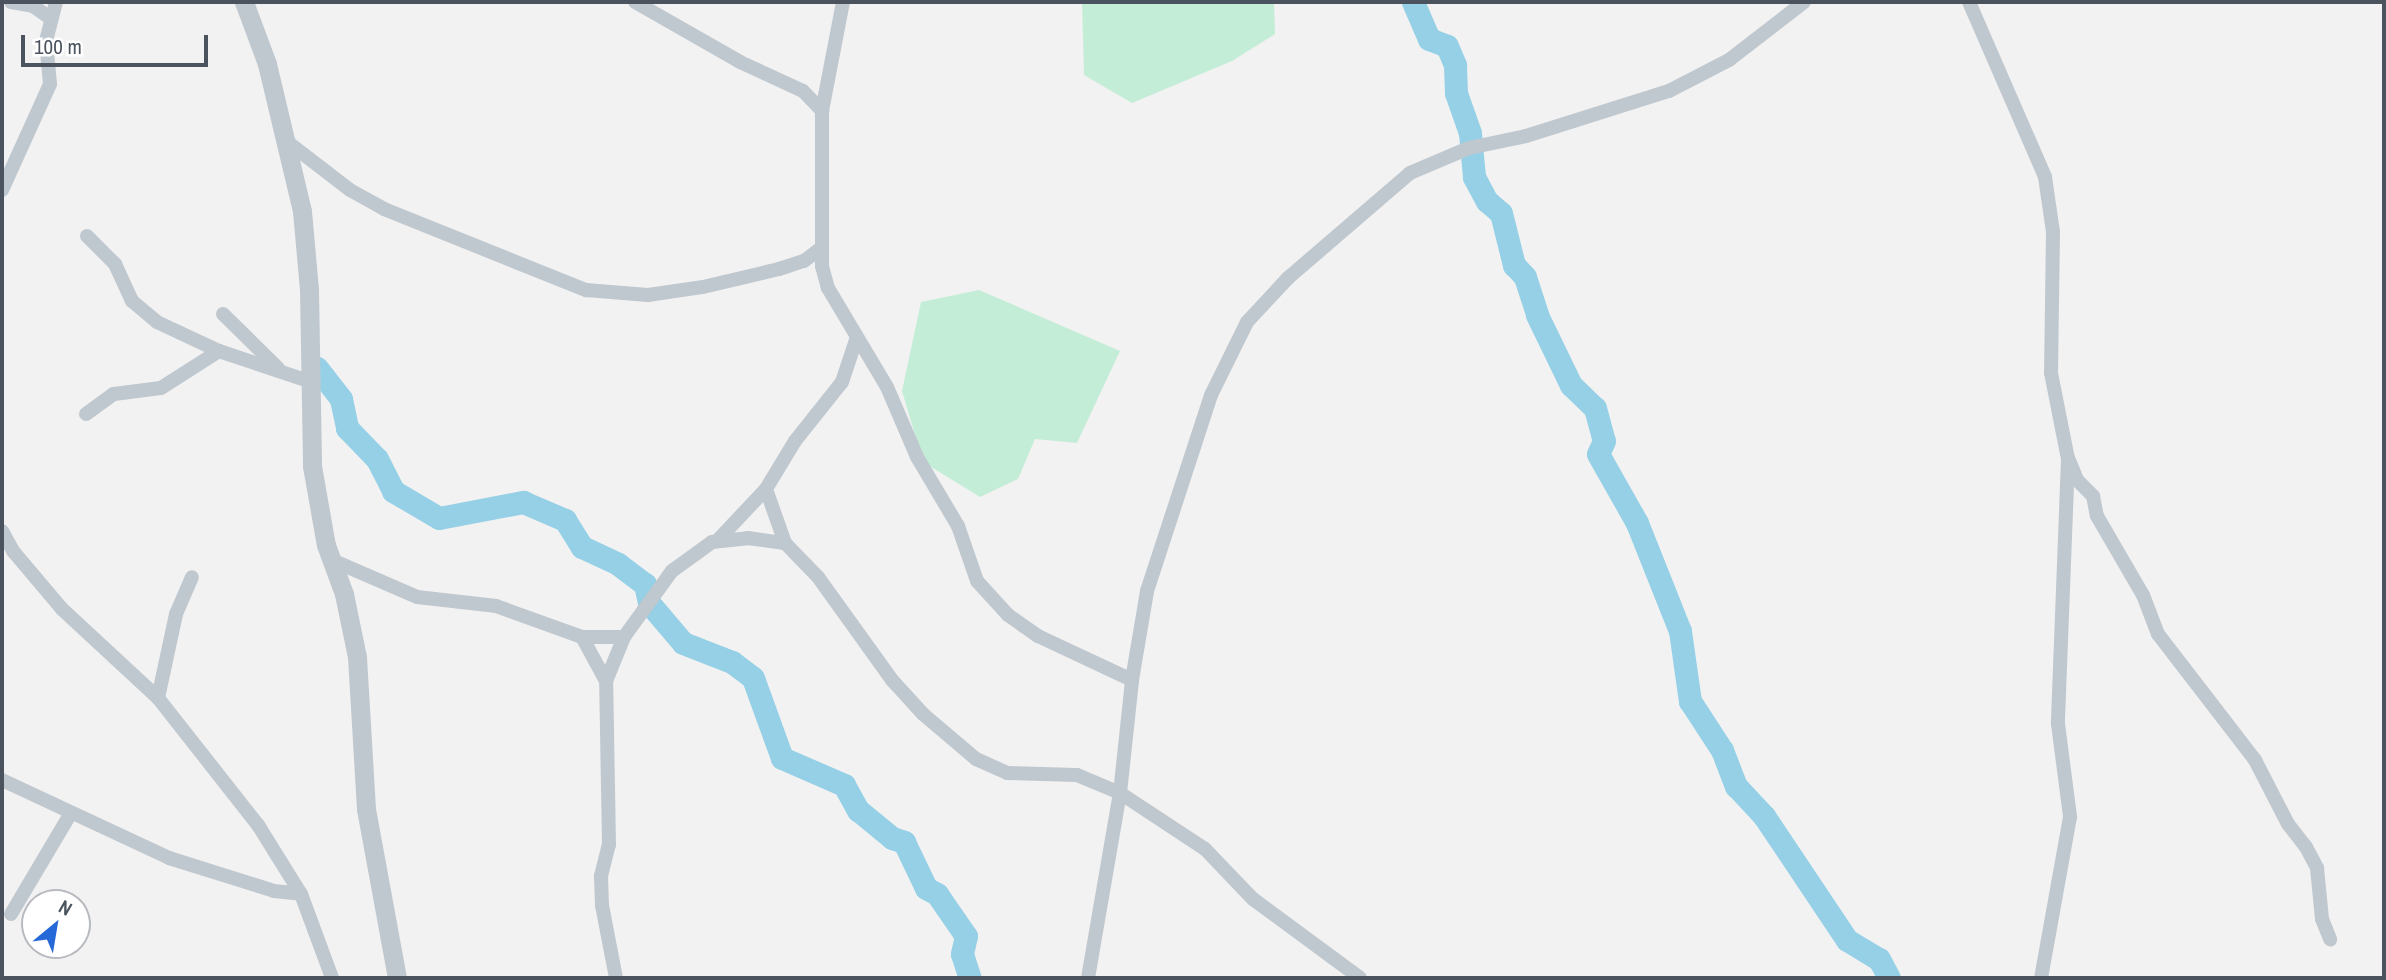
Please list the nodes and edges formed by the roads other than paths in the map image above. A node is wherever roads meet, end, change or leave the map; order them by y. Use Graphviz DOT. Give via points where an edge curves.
graph roads {
  1 [pos="11,2"];
  2 [pos="56,2"];
  3 [pos="244,2"];
  4 [pos="635,2"];
  5 [pos="843,2"];
  6 [pos="1804,2"];
  7 [pos="1969,2"];
  8 [pos="50,18"];
  9 [pos="822,111"];
  10 [pos="285,140"];
  11 [pos="2,190"];
  12 [pos="87,236"];
  13 [pos="821,248"];
  14 [pos="223,314"];
  15 [pos="856,340"];
  16 [pos="219,351"];
  17 [pos="279,369"];
  18 [pos="308,381"];
  19 [pos="86,414"];
  20 [pos="2068,459"];
  21 [pos="766,489"];
  22 [pos="2,531"];
  23 [pos="717,541"];
  24 [pos="785,543"];
  25 [pos="7,555"];
  26 [pos="334,561"];
  27 [pos="192,577"];
  28 [pos="624,637"];
  29 [pos="582,638"];
  30 [pos="1132,680"];
  31 [pos="606,681"];
  32 [pos="158,698"];
  33 [pos="2,780"];
  34 [pos="1120,793"];
  35 [pos="71,813"];
  36 [pos="301,894"];
  37 [pos="11,914"];
  38 [pos="2330,939"];
  39 [pos="332,978"];
  40 [pos="397,978"];
  41 [pos="616,978"];
  42 [pos="1088,978"];
  43 [pos="1360,978"];
  44 [pos="2041,978"];
  1 -- 8 [label="street" via="33,6"];
  2 -- 8 [label="street"];
  3 -- 10 [label="street" via="267,64"];
  4 -- 9 [label="street" via="740,62 803,91"];
  5 -- 9 [label="street"];
  6 -- 30 [label="street" via="1729,60 1669,91 1526,136 1469,148 1410,173 1265,300 1231,350 1211,395 1154,563"];
  7 -- 20 [label="street" via="2045,177 2055,289 2051,373"];
  8 -- 11 [label="street" via="46,52 50,84"];
  9 -- 13 [label="street"];
  10 -- 13 [label="street" via="350,190 384,209 586,290 648,295 703,287 779,269"];
  10 -- 18 [label="street" via="306,245"];
  12 -- 16 [label="street" via="115,264 132,301 157,322"];
  13 -- 15 [label="street" via="828,288"];
  14 -- 17 [label="street"];
  15 -- 21 [label="street" via="842,382 795,441"];
  15 -- 30 [label="street" via="878,370 917,457 958,526 984,591 1038,636"];
  16 -- 17 [label="street"];
  16 -- 19 [label="street" via="160,388 114,394"];
  17 -- 18 [label="street"];
  18 -- 26 [label="street" via="318,509"];
  20 -- 38 [label="street" via="2077,480 2093,496 2097,516 2143,596 2158,634 2255,760 2288,824 2306,848 2317,869 2322,919"];
  20 -- 44 [label="street" via="2057,672 2058,724 2070,817"];
  21 -- 23 [label="street"];
  21 -- 24 [label="street"];
  22 -- 25 [label="street"];
  23 -- 24 [label="street" via="765,538"];
  23 -- 28 [label="street" via="672,571"];
  24 -- 34 [label="street" via="818,577 892,680 976,759 1007,773 1077,775"];
  25 -- 32 [label="street"];
  26 -- 29 [label="street" via="417,597 496,606"];
  26 -- 40 [label="street" via="357,657 366,809"];
  27 -- 32 [label="street" via="176,614"];
  28 -- 29 [label="street"];
  28 -- 31 [label="street"];
  29 -- 31 [label="street"];
  30 -- 34 [label="street"];
  31 -- 41 [label="street" via="609,845 601,876 601,905"];
  32 -- 36 [label="street" via="258,825"];
  33 -- 35 [label="street"];
  34 -- 42 [label="street"];
  34 -- 43 [label="street" via="1205,849 1253,899"];
  35 -- 36 [label="street" via="169,858 275,891"];
  35 -- 37 [label="street"];
  36 -- 39 [label="street"];
}
